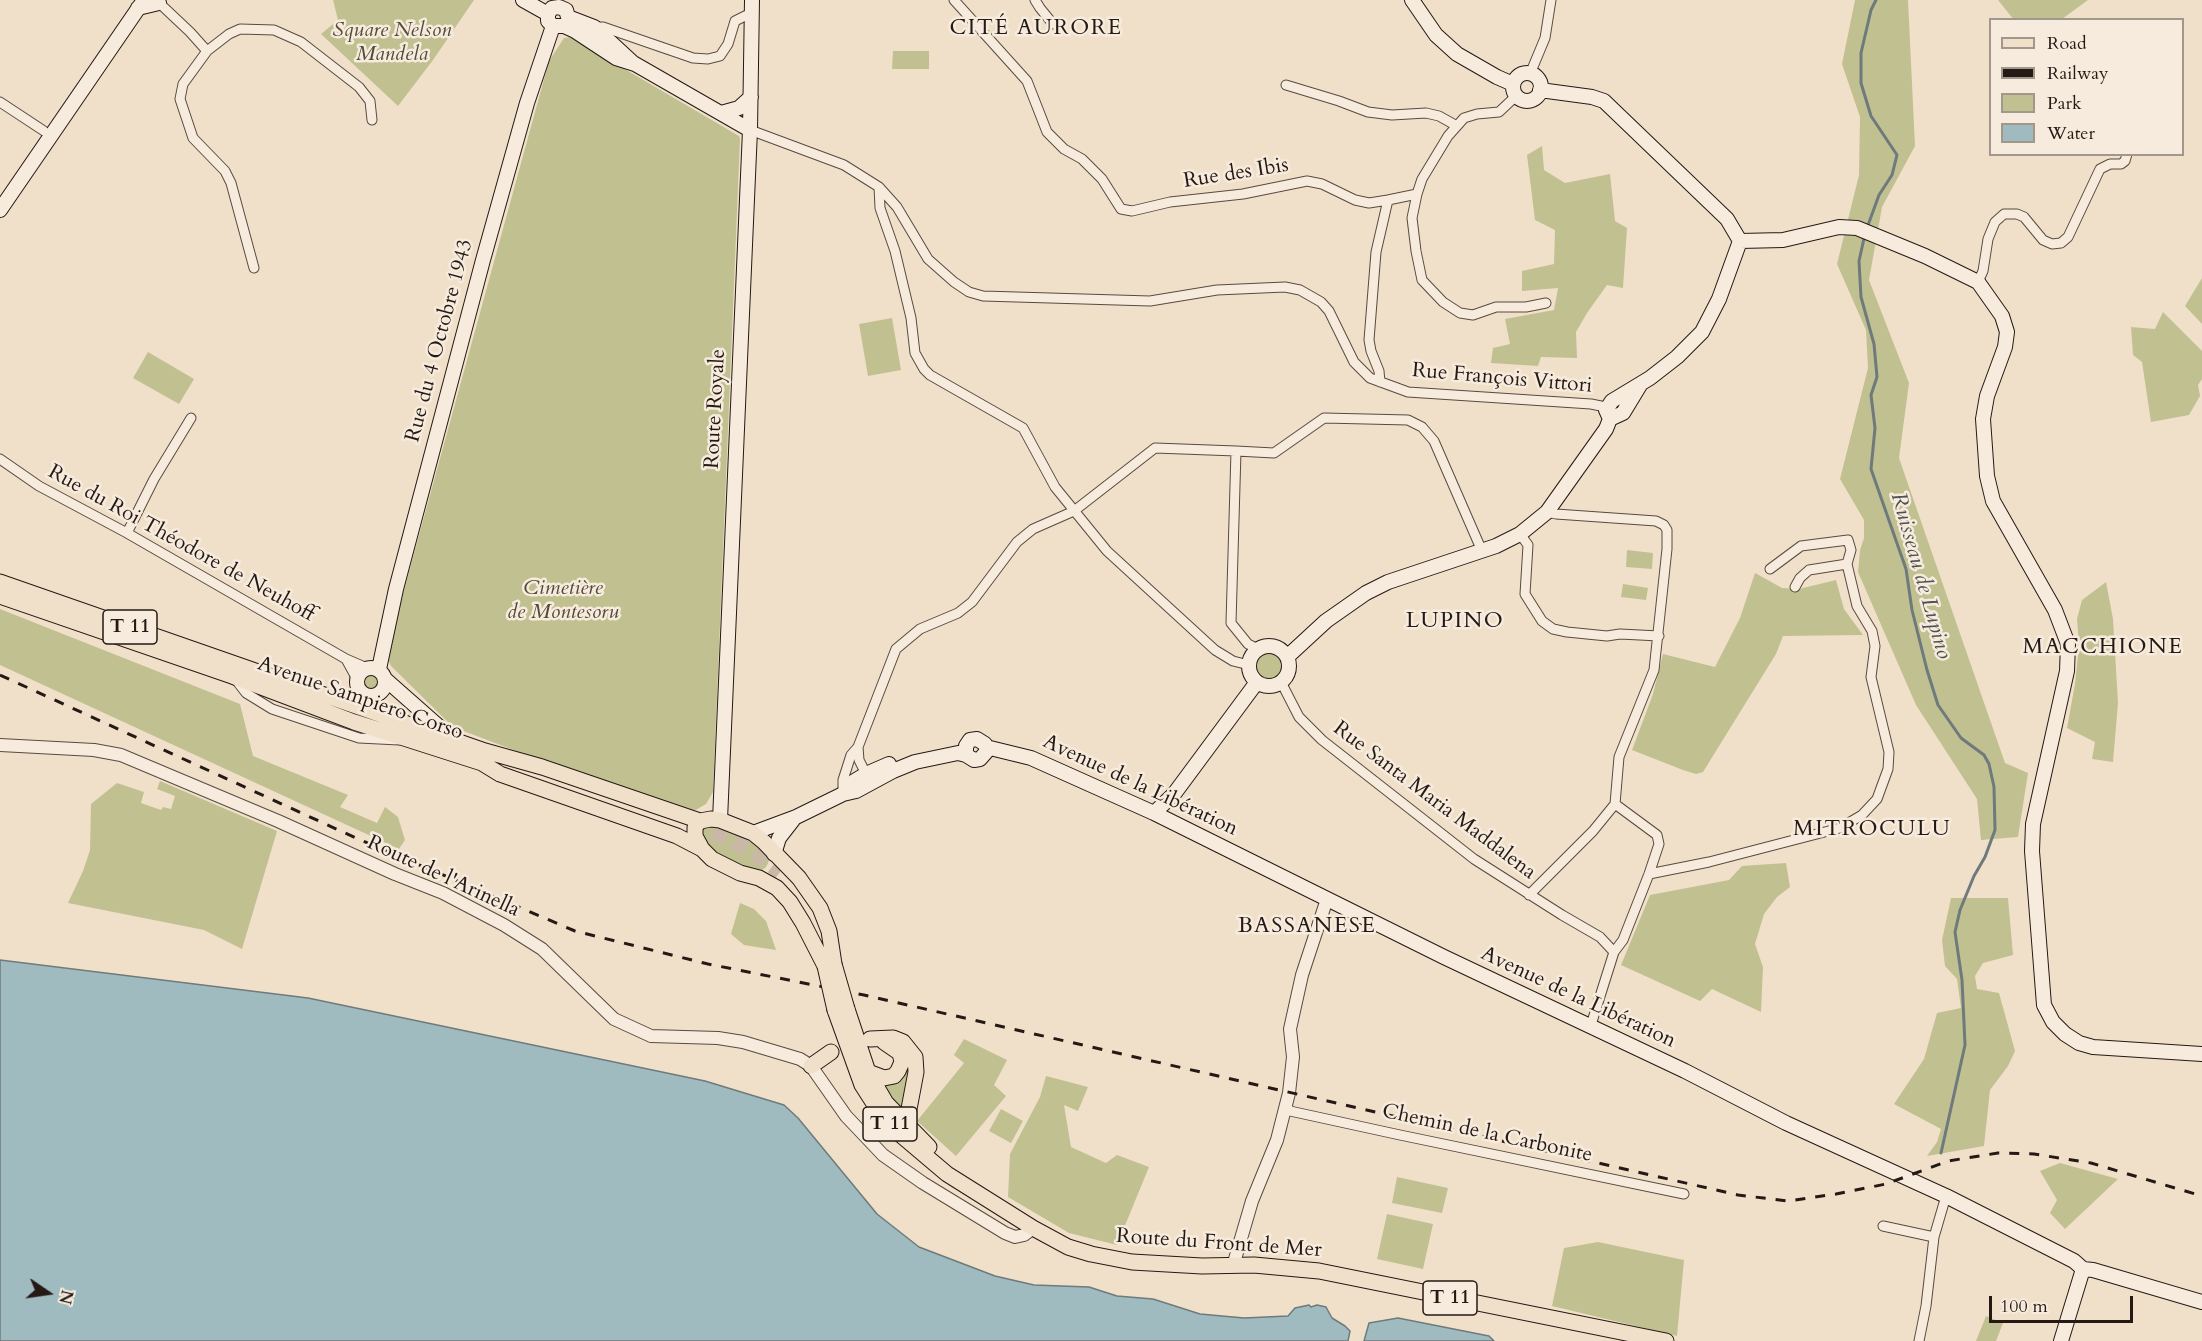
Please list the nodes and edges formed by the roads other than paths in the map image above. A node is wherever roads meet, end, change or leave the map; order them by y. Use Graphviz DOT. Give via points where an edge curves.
graph roads {
  1 [pos="523,0"];
  2 [pos="954,0"];
  3 [pos="1035,0"];
  4 [pos="1412,0"];
  5 [pos="1551,0"];
  6 [pos="158,2"];
  7 [pos="138,3"];
  8 [pos="752,7"];
  9 [pos="558,21"];
  10 [pos="1053,24"];
  11 [pos="594,27"];
  12 [pos="627,36"];
  13 [pos="609,39"];
  14 [pos="591,41"];
  15 [pos="207,51"];
  16 [pos="635,64"];
  17 [pos="1530,74"];
  18 [pos="1286,85"];
  19 [pos="1515,90"];
  20 [pos="1540,90"];
  21 [pos="751,97"];
  22 [pos="0,102"];
  23 [pos="721,113"];
  24 [pos="372,120"];
  25 [pos="1457,126"];
  26 [pos="750,130"];
  27 [pos="44,131"];
  28 [pos="2126,156"];
  29 [pos="879,187"];
  30 [pos="1417,194"];
  31 [pos="0,195"];
  32 [pos="1388,200"];
  33 [pos="0,210"];
  34 [pos="1740,241"];
  35 [pos="254,268"];
  36 [pos="1978,282"];
  37 [pos="1546,303"];
  38 [pos="1380,382"];
  39 [pos="1608,414"];
  40 [pos="191,418"];
  41 [pos="1236,451"];
  42 [pos="0,459"];
  43 [pos="1074,511"];
  44 [pos="1547,512"];
  45 [pos="127,533"];
  46 [pos="1520,534"];
  47 [pos="1482,552"];
  48 [pos="1847,564"];
  49 [pos="1770,569"];
  50 [pos="0,582"];
  51 [pos="1795,587"];
  52 [pos="0,596"];
  53 [pos="1659,636"];
  54 [pos="1258,649"];
  55 [pos="1287,657"];
  56 [pos="1249,665"];
  57 [pos="367,682"];
  58 [pos="1257,682"];
  59 [pos="1281,682"];
  60 [pos="454,740"];
  61 [pos="0,744"];
  62 [pos="858,747"];
  63 [pos="966,750"];
  64 [pos="484,757"];
  65 [pos="848,765"];
  66 [pos="863,769"];
  67 [pos="843,794"];
  68 [pos="1174,794"];
  69 [pos="1615,804"];
  70 [pos="1154,813"];
  71 [pos="796,817"];
  72 [pos="720,820"];
  73 [pos="1172,822"];
  74 [pos="693,827"];
  75 [pos="753,833"];
  76 [pos="702,849"];
  77 [pos="774,854"];
  78 [pos="778,874"];
  79 [pos="1649,874"];
  80 [pos="759,878"];
  81 [pos="1529,895"];
  82 [pos="1327,899"];
  83 [pos="1614,952"];
  84 [pos="829,965"];
  85 [pos="841,1009"];
  86 [pos="1590,1028"];
  87 [pos="831,1052"];
  88 [pos="2202,1054"];
  89 [pos="811,1066"];
  90 [pos="868,1072"];
  91 [pos="1286,1105"];
  92 [pos="906,1125"];
  93 [pos="1684,1194"];
  94 [pos="1946,1196"];
  95 [pos="992,1203"];
  96 [pos="1883,1226"];
  97 [pos="1032,1228"];
  98 [pos="1934,1237"];
  99 [pos="1233,1266"];
  100 [pos="2082,1269"];
  101 [pos="2202,1302"];
  102 [pos="2062,1339"];
  103 [pos="1666,1341"];
  104 [pos="1919,1341"];
  1 -- 9 [label="main road"];
  2 -- 32 [label="street, Rue des Ibis" via="1027,81 1047,132 1102,179 1121,208 1132,211 1307,182 1322,184 1355,200"];
  3 -- 10 [label="street"];
  4 -- 19 [label="main road" via="1436,35 1457,54"];
  5 -- 17 [label="street" via="1545,38"];
  6 -- 7 [label="main road"];
  6 -- 15 [label="street"];
  7 -- 27 [label="main road"];
  7 -- 33 [label="main road"];
  8 -- 12 [label="street" via="735,21 720,56 708,59 693,58"];
  8 -- 21 [label="main road, Route Royale"];
  9 -- 11 [label="main road"];
  9 -- 14 [label="main road"];
  9 -- 57 [label="main road, Rue du 4 Octobre 1943" via="527,103 396,589"];
  11 -- 12 [label="street"];
  11 -- 13 [label="main road"];
  12 -- 13 [label="street"];
  13 -- 14 [label="street"];
  13 -- 16 [label="main road"];
  14 -- 16 [label="main road" via="616,58"];
  15 -- 24 [label="street" via="240,29 274,30 301,42 358,87 370,100"];
  15 -- 35 [label="street" via="183,84 180,99 193,138 225,171 231,183"];
  16 -- 23 [label="main road"];
  17 -- 19 [label="main road" via="1520,75"];
  17 -- 20 [label="main road" via="1538,80"];
  18 -- 25 [label="street" via="1368,112 1426,113"];
  19 -- 20 [label="main road" via="1520,99 1529,101"];
  19 -- 25 [label="street" via="1499,112 1470,116"];
  20 -- 34 [label="main road" via="1604,101 1727,219"];
  21 -- 23 [label="main road" via="739,108"];
  21 -- 26 [label="main road, Route Royale"];
  22 -- 27 [label="street"];
  23 -- 26 [label="main road"];
  25 -- 30 [label="street" via="1422,179"];
  26 -- 29 [label="street, Rue François Vittori" via="829,158"];
  26 -- 72 [label="main road, Route Royale"];
  27 -- 31 [label="main road"];
  28 -- 36 [label="street" via="2121,164 2100,169 2068,237 2061,243 2043,240 2018,214 2004,214 1995,222 1988,239"];
  29 -- 38 [label="street, Rue François Vittori" via="897,207 928,259 969,292 983,296 1150,301 1217,290 1300,290 1321,302 1354,362"];
  29 -- 43 [label="street" via="880,208 895,251 918,360 930,375 1023,428 1055,487"];
  30 -- 32 [label="street, Rue des Ibis"];
  30 -- 37 [label="street" via="1412,218 1422,280 1443,302 1460,313 1473,315 1496,307"];
  32 -- 38 [label="street" via="1376,252 1369,340"];
  34 -- 36 [label="main road" via="1783,240 1839,227 1857,228"];
  34 -- 39 [label="main road" via="1719,300 1702,332 1677,357 1612,401"];
  36 -- 88 [label="main road" via="2002,316 2007,332 2006,347 1987,396 1983,419 1993,501 2055,610 2068,644 2067,671 2033,824 2044,1005 2053,1022 2079,1043"];
  38 -- 39 [label="street, Rue François Vittori" via="1408,392 1591,404 1601,406"];
  39 -- 44 [label="main road" via="1606,429"];
  40 -- 45 [label="street"];
  41 -- 43 [label="street" via="1155,448"];
  41 -- 47 [label="street" via="1274,453 1324,418 1408,420 1422,427 1434,441"];
  41 -- 54 [label="street" via="1231,623 1248,644"];
  42 -- 45 [label="street, Rue du Roi Théodore de Neuhoff" via="39,486"];
  43 -- 56 [label="street" via="1107,551 1215,650"];
  43 -- 62 [label="street" via="1017,542 972,602 958,613 920,629 896,649"];
  44 -- 46 [label="main road"];
  44 -- 53 [label="street" via="1656,521 1664,525 1667,549"];
  45 -- 57 [label="street, Rue du Roi Théodore de Neuhoff" via="346,658"];
  46 -- 47 [label="main road"];
  46 -- 53 [label="street" via="1528,545 1525,594 1542,621 1567,633"];
  47 -- 55 [label="main road" via="1398,578 1366,593 1326,621"];
  48 -- 49 [label="street" via="1851,550 1845,540 1801,546"];
  48 -- 51 [label="street" via="1809,570"];
  48 -- 79 [label="street" via="1857,606 1874,639 1871,677 1889,752 1888,769 1877,799 1862,815 1840,828"];
  50 -- 57 [label="main road, Avenue Sampiero Corso / T 11"];
  52 -- 64 [label="main road, Avenue Sampiero Corso / T 11" via="409,740"];
  53 -- 69 [label="street" via="1654,670 1619,757"];
  54 -- 55 [label="main road" via="1275,646"];
  54 -- 56 [label="main road"];
  55 -- 59 [label="main road" via="1288,671"];
  56 -- 58 [label="main road"];
  57 -- 60 [label="main road, Avenue Sampiero Corso / T 11"];
  57 -- 60 [label="main road"];
  58 -- 59 [label="main road" via="1269,686"];
  58 -- 68 [label="main road"];
  59 -- 81 [label="street, Rue Santa Maria Maddalena" via="1299,717 1322,740 1472,857"];
  60 -- 64 [label="main road, Avenue Sampiero Corso / T 11"];
  61 -- 89 [label="street, Route de l'Arinella" via="121,755 443,893 504,925 543,949 614,1019 651,1036 742,1042"];
  62 -- 65 [label="street"];
  62 -- 66 [label="street"];
  63 -- 66 [label="main road" via="923,751"];
  63 -- 67 [label="main road" via="915,762"];
  63 -- 70 [label="main road, Avenue de la Libération" via="970,740 983,741 986,747 1032,758"];
  64 -- 74 [label="main road, Avenue Sampiero Corso / T 11" via="542,767"];
  64 -- 76 [label="main road, Avenue Sampiero Corso / T 11" via="501,774 677,836"];
  65 -- 66 [label="street"];
  65 -- 67 [label="street"];
  66 -- 67 [label="main road"];
  67 -- 71 [label="main road"];
  68 -- 70 [label="main road"];
  68 -- 73 [label="main road"];
  69 -- 79 [label="street" via="1657,835 1659,844"];
  69 -- 81 [label="street"];
  70 -- 73 [label="main road, Avenue de la Libération"];
  71 -- 75 [label="main road"];
  71 -- 77 [label="main road" via="779,838"];
  72 -- 74 [label="main road" via="711,819"];
  72 -- 75 [label="main road"];
  73 -- 82 [label="main road, Avenue de la Libération"];
  74 -- 76 [label="main road"];
  75 -- 77 [label="main road, Route du Front de Mer"];
  76 -- 80 [label="main road, Avenue Sampiero Corso" via="712,859"];
  77 -- 80 [label="main road" via="772,868"];
  77 -- 84 [label="main road, Route du Front de Mer / T 11" via="799,878 820,908 829,931"];
  78 -- 84 [label="main road, Route du Front de Mer / T 11" via="797,890 815,918"];
  79 -- 83 [label="street" via="1623,940"];
  80 -- 84 [label="main road, Route du Front de Mer / T 11" via="777,888 790,902"];
  81 -- 83 [label="street, Rue Santa Maria Maddalena" via="1600,937"];
  82 -- 86 [label="main road, Avenue de la Libération"];
  82 -- 91 [label="street" via="1302,975 1290,1029 1293,1057"];
  83 -- 86 [label="street"];
  84 -- 85 [label="main road, Route du Front de Mer / T 11, bridge"];
  85 -- 90 [label="main road, Route du Front de Mer / T 11"];
  85 -- 95 [label="main road, Route du Front de Mer / T 11" via="862,1084 878,1110 895,1130 947,1174"];
  86 -- 94 [label="main road, Avenue de la Libération"];
  87 -- 89 [label="main road"];
  89 -- 97 [label="street" via="846,1116 883,1155 1005,1233 1015,1237"];
  90 -- 92 [label="main road, Route du Front de Mer / T 11" via="886,1103"];
  90 -- 92 [label="main road" via="889,1077 897,1074 902,1062 896,1049 873,1039 903,1042 915,1057"];
  91 -- 93 [label="street, Chemin de la Carbonite" via="1290,1111"];
  91 -- 99 [label="street" via="1277,1140 1251,1201"];
  92 -- 95 [label="main road, Route du Front de Mer / T 11"];
  94 -- 98 [label="street"];
  94 -- 100 [label="main road, Avenue de la Libération" via="2074,1261"];
  95 -- 97 [label="main road, Route du Front de Mer / T 11"];
  96 -- 98 [label="street"];
  97 -- 99 [label="main road, Route du Front de Mer / T 11" via="1068,1247 1112,1259"];
  98 -- 104 [label="street"];
  99 -- 103 [label="main road, Route du Front de Mer / T 11" via="1320,1271"];
  100 -- 101 [label="main road"];
  100 -- 102 [label="main road"];
}
